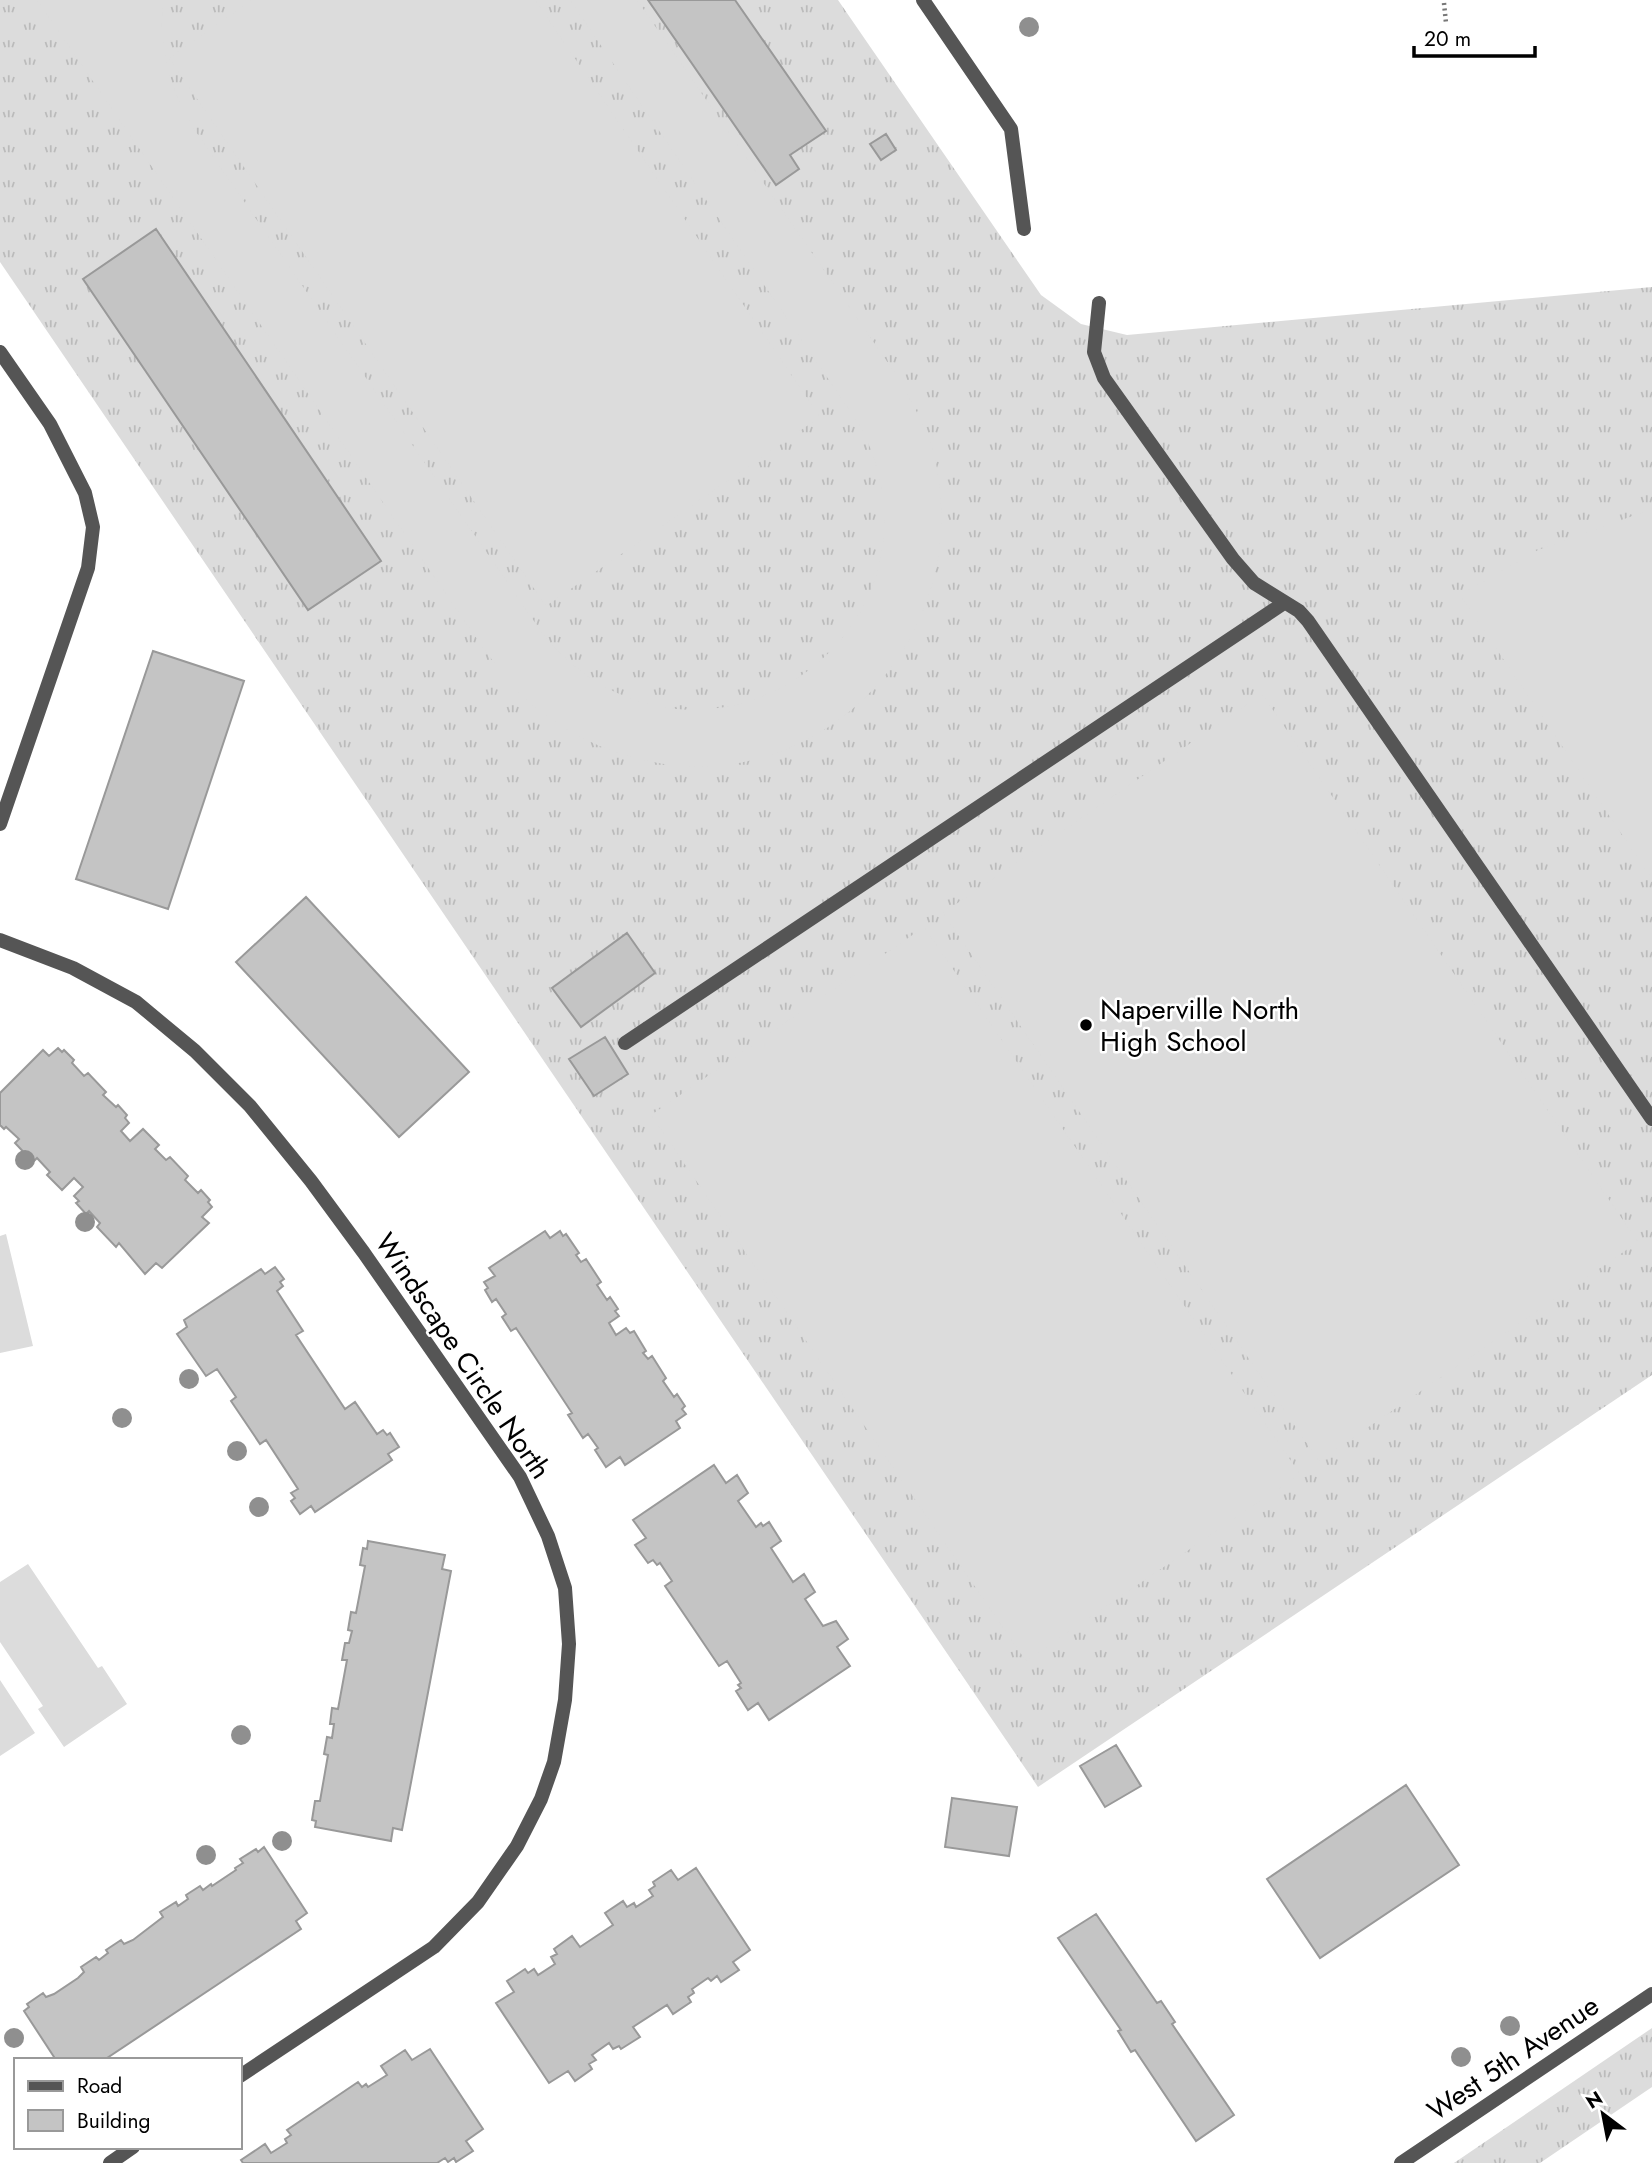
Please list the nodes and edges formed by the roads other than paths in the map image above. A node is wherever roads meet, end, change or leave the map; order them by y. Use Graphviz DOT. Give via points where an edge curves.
graph roads {
  1 [pos="923,0"];
  2 [pos="1024,229"];
  3 [pos="1099,303"];
  4 [pos="0,352"];
  5 [pos="1284,603"];
  6 [pos="0,824"];
  7 [pos="0,940"];
  8 [pos="625,1043"];
  9 [pos="1652,1119"];
  10 [pos="1652,1994"];
  11 [pos="242,2075"];
  12 [pos="131,2149"];
  13 [pos="110,2163"];
  14 [pos="1401,2163"];
  1 -- 2 [label="street" via="1011,129"];
  3 -- 5 [label="street" via="1094,352 1104,378 1233,559 1254,583"];
  4 -- 6 [label="street" via="50,424 85,493 93,527 88,568"];
  5 -- 8 [label="street"];
  5 -- 9 [label="street" via="1308,621"];
  7 -- 11 [label="street, Windscape Circle North" via="73,968 136,1002 195,1051 250,1106 364,1253 520,1477 548,1536 565,1588 569,1644 554,1762 517,1846 478,1902 434,1947"];
  10 -- 14 [label="street, West 5th Avenue"];
  12 -- 13 [label="street"];
}
